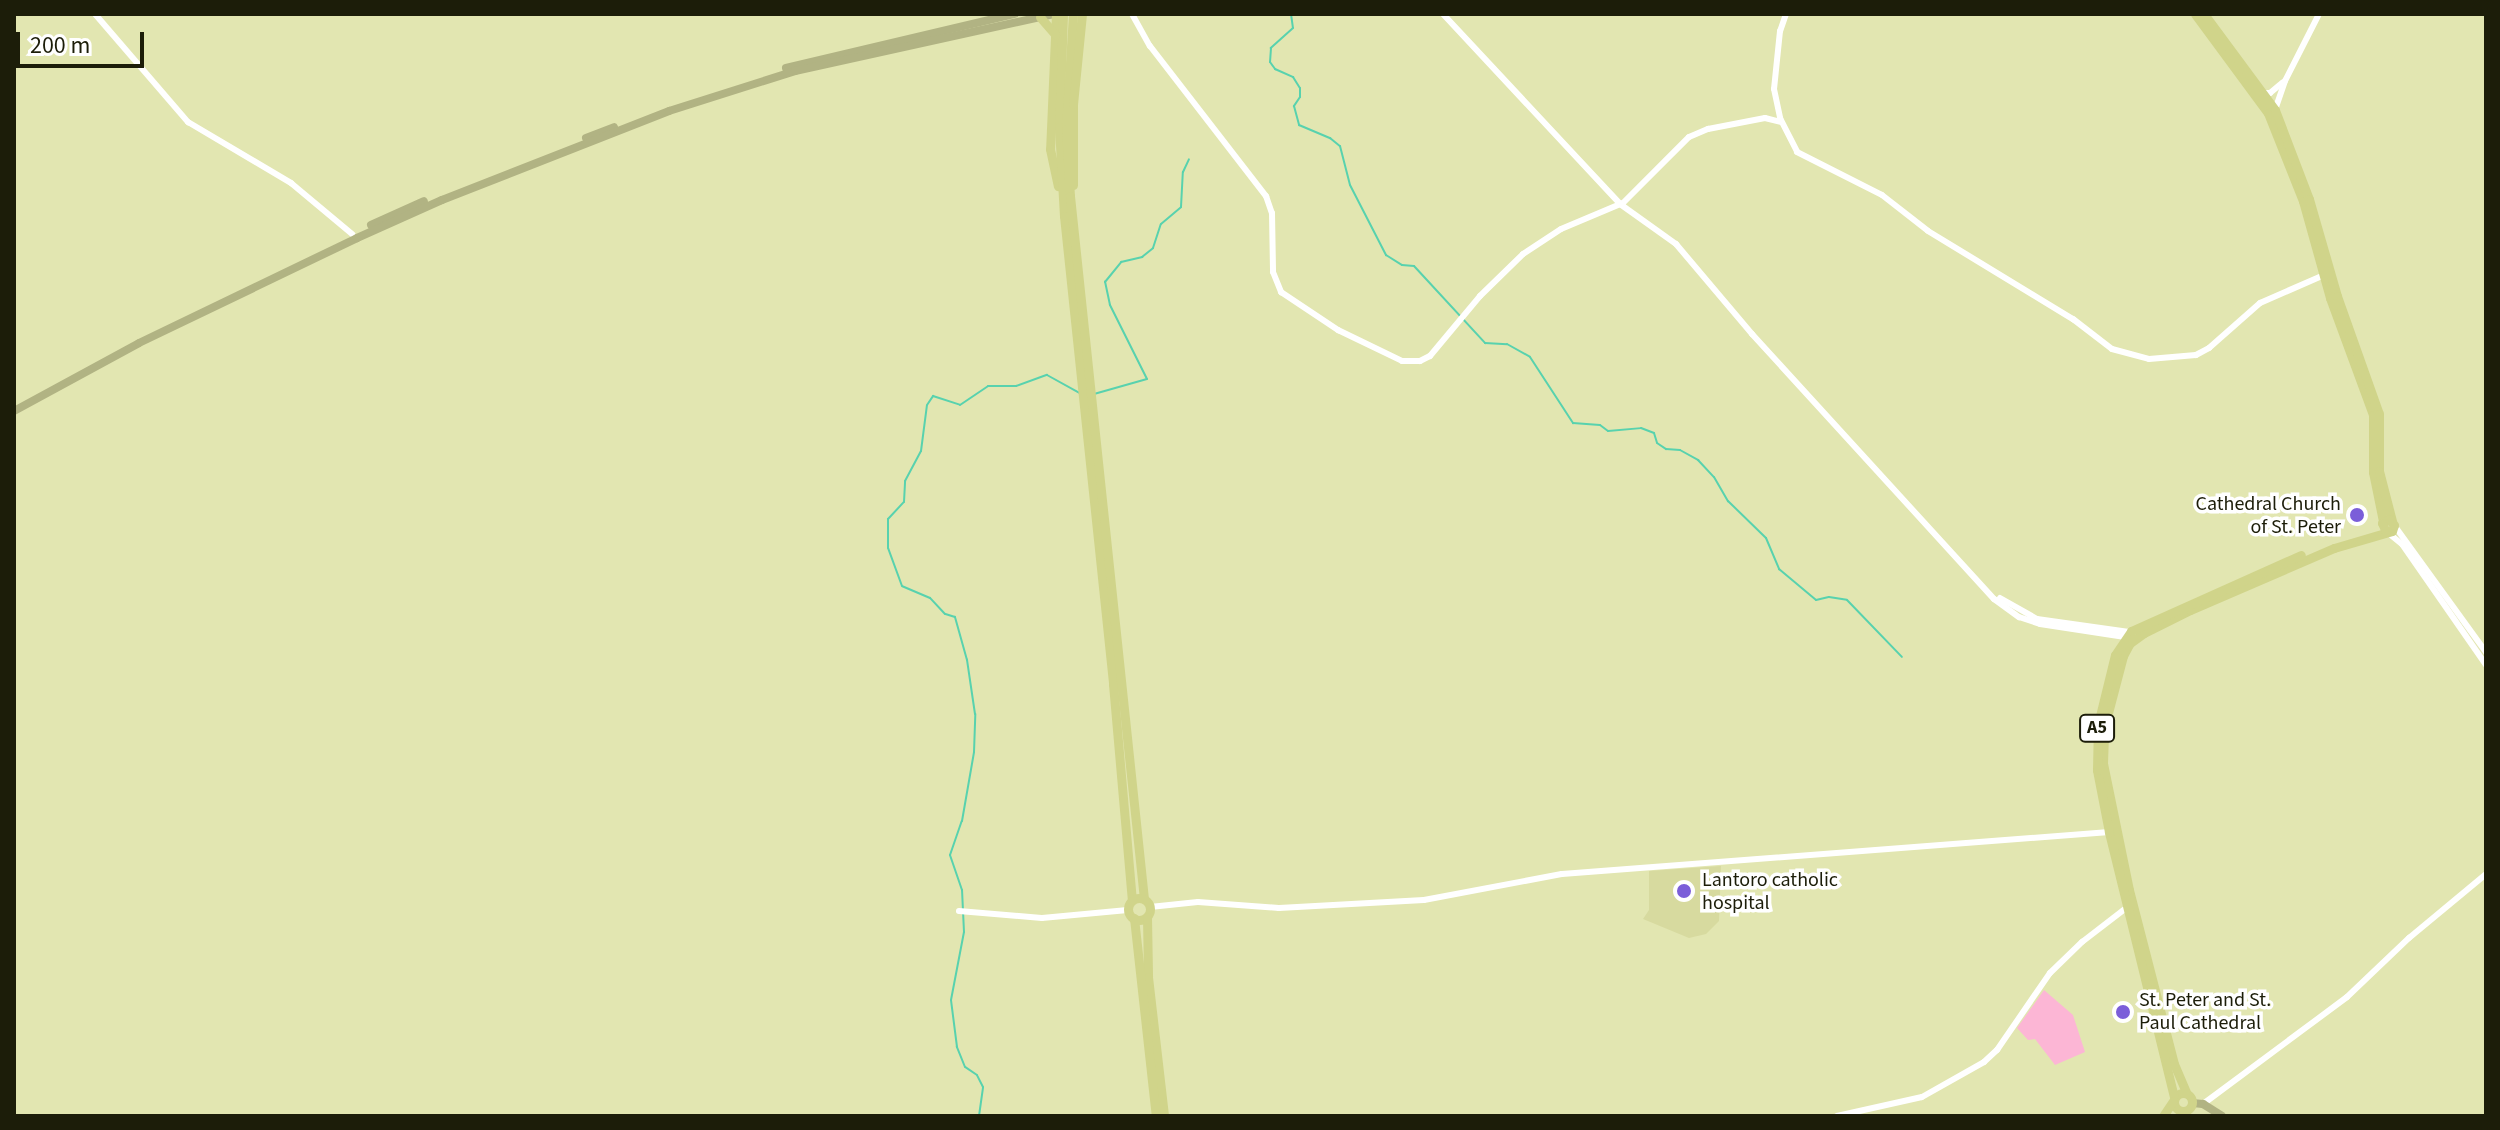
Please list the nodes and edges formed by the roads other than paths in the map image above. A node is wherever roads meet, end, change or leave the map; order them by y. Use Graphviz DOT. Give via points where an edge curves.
graph roads {
  1 [pos="95,14"];
  2 [pos="1015,14"];
  3 [pos="1056,14"];
  4 [pos="1063,14"];
  5 [pos="1073,14"];
  6 [pos="1082,14"];
  7 [pos="1090,14"];
  8 [pos="1132,14"];
  9 [pos="1445,14"];
  10 [pos="1786,14"];
  11 [pos="2195,14"];
  12 [pos="2204,14"];
  13 [pos="2319,14"];
  14 [pos="1040,17"];
  15 [pos="1055,34"];
  16 [pos="1081,38"];
  17 [pos="1064,79"];
  18 [pos="2285,81"];
  19 [pos="2263,93"];
  20 [pos="1777,107"];
  21 [pos="2275,110"];
  22 [pos="1765,118"];
  23 [pos="1781,122"];
  24 [pos="574,145"];
  25 [pos="1066,197"];
  26 [pos="1622,204"];
  27 [pos="352,234"];
  28 [pos="2324,275"];
  29 [pos="183,320"];
  30 [pos="1085,394"];
  31 [pos="14,408"];
  32 [pos="2387,526"];
  33 [pos="2189,607"];
  34 [pos="2127,635"];
  35 [pos="2486,652"];
  36 [pos="2486,665"];
  37 [pos="2109,832"];
  38 [pos="2486,874"];
  39 [pos="1147,907"];
  40 [pos="2126,908"];
  41 [pos="1132,910"];
  42 [pos="959,911"];
  43 [pos="2186,1092"];
  44 [pos="2174,1099"];
  45 [pos="2192,1106"];
  46 [pos="1156,1116"];
  47 [pos="1164,1116"];
  48 [pos="1837,1116"];
  49 [pos="2163,1116"];
  50 [pos="2173,1116"];
  51 [pos="2214,1116"];
  52 [pos="2222,1116"];
  1 -- 27 [label="street" via="188,122 291,183"];
  2 -- 24 [label="main road" via="789,67 696,95"];
  3 -- 14 [label="main road"];
  3 -- 15 [label="highway"];
  4 -- 17 [label="highway"];
  5 -- 17 [label="highway"];
  6 -- 16 [label="highway"];
  7 -- 16 [label="highway"];
  8 -- 26 [label="street" via="1150,46 1269,201 1273,272 1284,294 1338,330 1402,361 1425,359 1523,254 1561,229"];
  9 -- 26 [label="street"];
  10 -- 20 [label="street" via="1774,76"];
  11 -- 28 [label="highway" via="2268,113 2303,201"];
  12 -- 19 [label="highway"];
  13 -- 18 [label="street"];
  14 -- 15 [label="highway"];
  14 -- 24 [label="main road" via="771,77"];
  15 -- 25 [label="highway" via="1050,149"];
  16 -- 25 [label="highway" via="1073,104 1076,172"];
  17 -- 25 [label="highway"];
  18 -- 19 [label="street"];
  18 -- 21 [label="street"];
  19 -- 21 [label="highway"];
  20 -- 22 [label="street"];
  20 -- 23 [label="street"];
  21 -- 32 [label="highway" via="2377,404"];
  22 -- 23 [label="street"];
  22 -- 26 [label="street" via="1696,133"];
  23 -- 28 [label="street" via="1801,155 1882,195 1928,231 2121,353 2162,360 2203,352 2260,303"];
  24 -- 27 [label="main road"];
  24 -- 29 [label="main road" via="385,225"];
  25 -- 30 [label="highway"];
  26 -- 34 [label="street" via="1678,241 1997,596 2037,619"];
  27 -- 29 [label="main road"];
  28 -- 32 [label="highway" via="2373,415 2373,472"];
  29 -- 31 [label="main road"];
  30 -- 39 [label="highway"];
  30 -- 41 [label="highway"];
  32 -- 33 [label="highway, A5"];
  32 -- 35 [label="street"];
  32 -- 36 [label="street"];
  33 -- 34 [label="highway, A5"];
  33 -- 43 [label="highway, A5" via="2126,650 2107,713 2103,748 2129,890"];
  34 -- 37 [label="highway, A5" via="2111,669 2096,738"];
  37 -- 39 [label="street" via="1582,872 1424,900 1279,908 1198,902"];
  37 -- 40 [label="highway, A5"];
  38 -- 45 [label="street" via="2347,997"];
  39 -- 41 [label="highway"];
  39 -- 41 [label="highway"];
  39 -- 47 [label="highway" via="1148,977"];
  40 -- 44 [label="highway, A5"];
  40 -- 48 [label="street" via="2050,973 1984,1062 1922,1097"];
  41 -- 42 [label="street" via="1042,918"];
  41 -- 46 [label="highway"];
  43 -- 44 [label="highway"];
  43 -- 45 [label="highway"];
  44 -- 45 [label="highway" via="2177,1110"];
  44 -- 49 [label="highway"];
  45 -- 50 [label="highway"];
  45 -- 51 [label="main road"];
  45 -- 52 [label="main road"];
}
